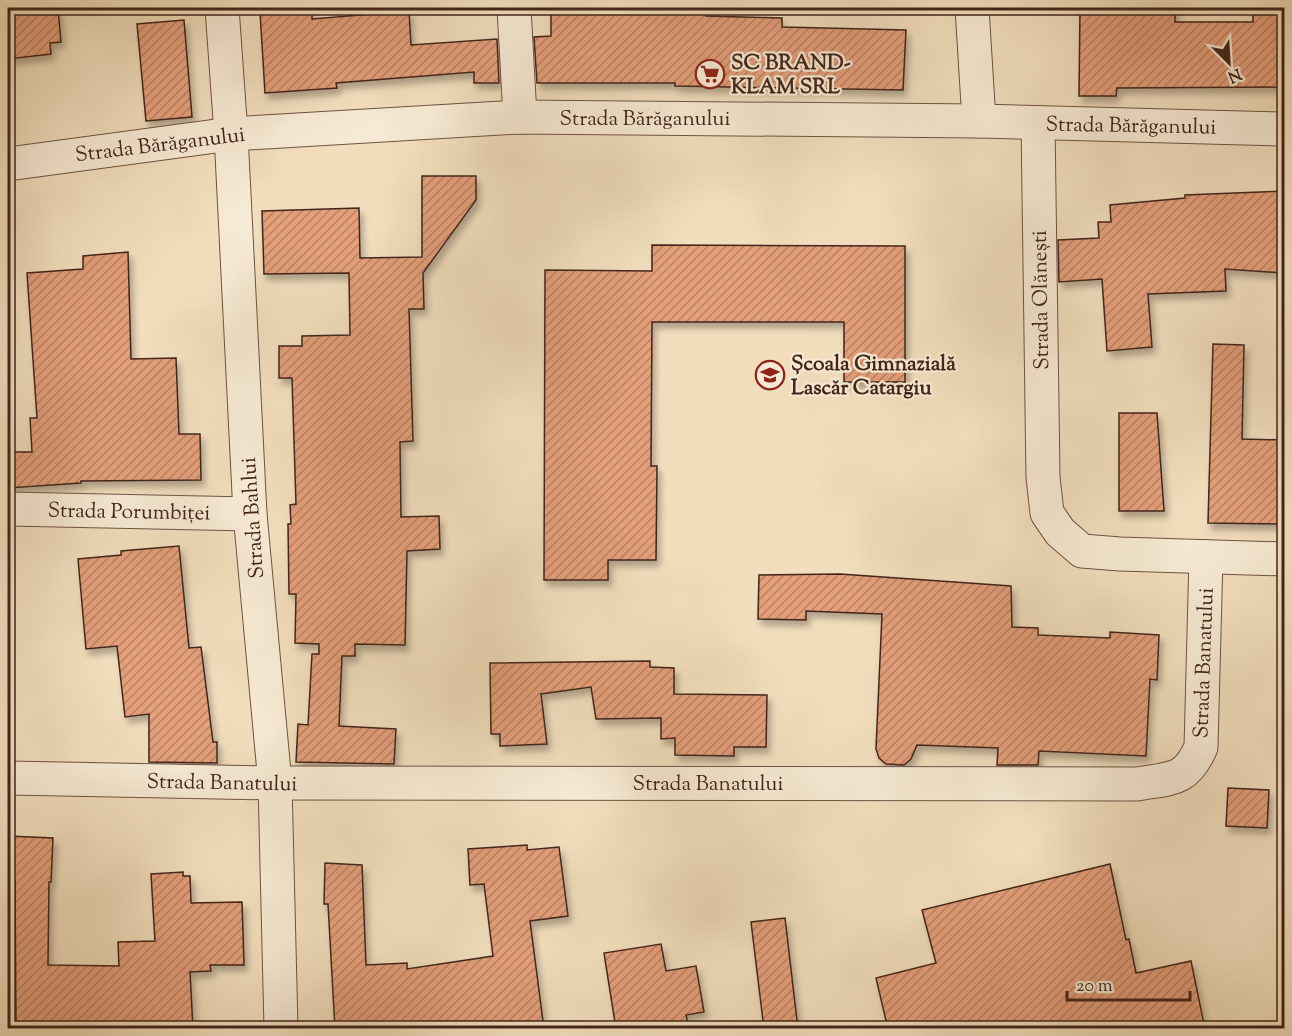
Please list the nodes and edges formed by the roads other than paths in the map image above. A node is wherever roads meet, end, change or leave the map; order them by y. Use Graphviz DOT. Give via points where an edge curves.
graph roads {
  1 [pos="222,8"];
  2 [pos="514,8"];
  3 [pos="972,8"];
  4 [pos="520,117"];
  5 [pos="979,121"];
  6 [pos="1038,123"];
  7 [pos="1284,129"];
  8 [pos="231,134"];
  9 [pos="8,164"];
  10 [pos="1043,477"];
  11 [pos="8,509"];
  12 [pos="250,514"];
  13 [pos="1206,556"];
  14 [pos="1284,559"];
  15 [pos="8,778"];
  16 [pos="275,783"];
  17 [pos="281,1029"];
  1 -- 8 [label="street, Strada Bahlui"];
  2 -- 4 [label="street"];
  3 -- 5 [label="street"];
  4 -- 5 [label="street, Strada Bărăganului"];
  4 -- 8 [label="street, Strada Bărăganului"];
  5 -- 6 [label="street, Strada Bărăganului"];
  6 -- 7 [label="street, Strada Bărăganului"];
  6 -- 10 [label="street, Strada Olănești"];
  8 -- 9 [label="street, Strada Bărăganului"];
  8 -- 12 [label="street, Strada Bahlui"];
  10 -- 13 [label="street, Strada Banatului" via="1047,513 1060,532 1082,551"];
  11 -- 12 [label="street, Strada Porumbiței"];
  12 -- 16 [label="street, Strada Bahlui"];
  13 -- 14 [label="street, Strada Banatului"];
  13 -- 16 [label="street, Strada Banatului" via="1201,747 1193,765 1177,777 1137,784"];
  15 -- 16 [label="street, Strada Banatului"];
  16 -- 17 [label="street, Strada Bahlui"];
}
